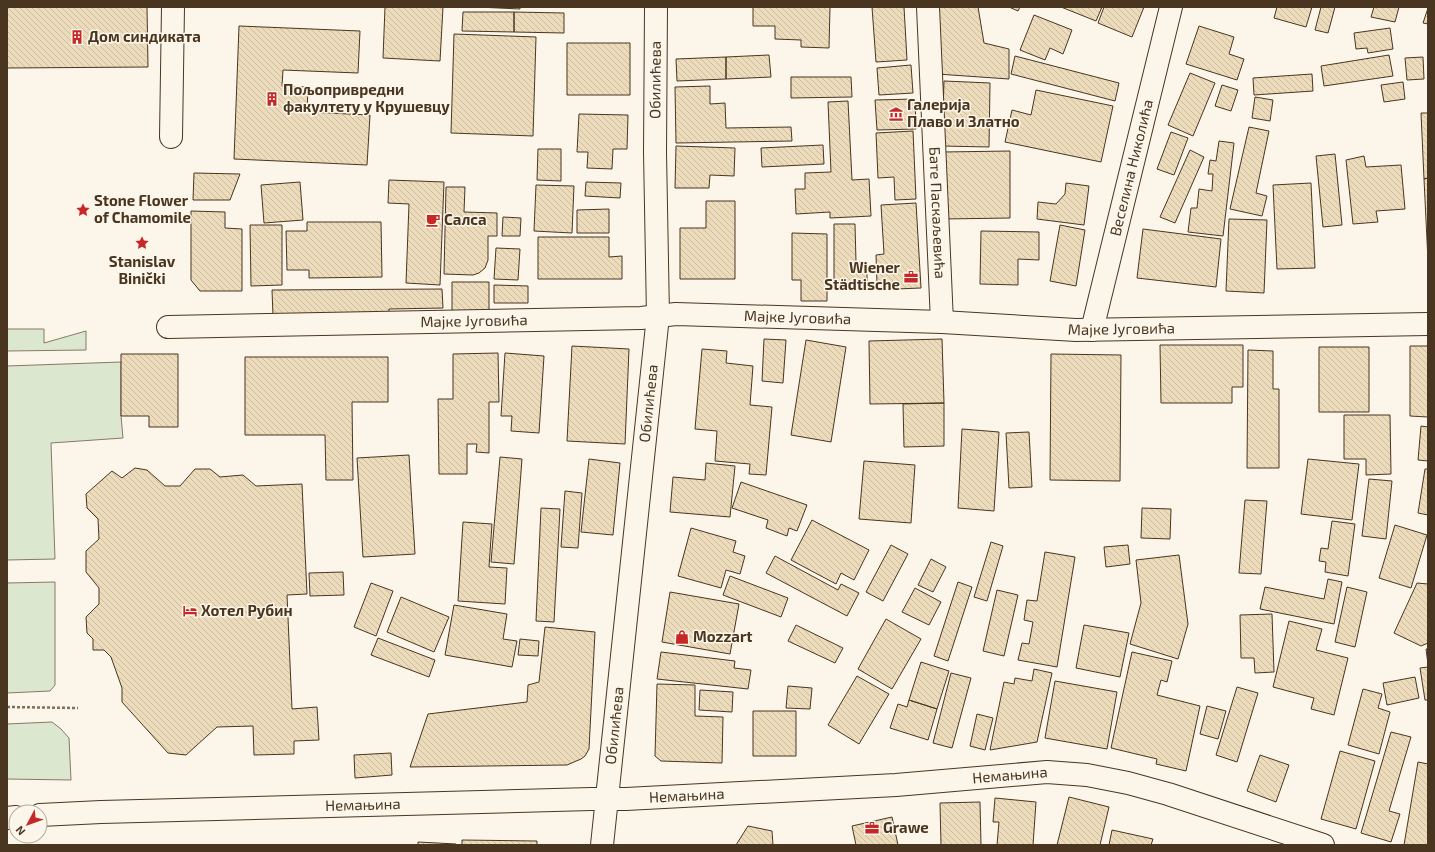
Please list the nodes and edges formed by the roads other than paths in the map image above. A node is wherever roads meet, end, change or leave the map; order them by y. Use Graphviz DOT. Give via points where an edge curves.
graph roads {
  1 [pos="173,7"];
  2 [pos="656,7"];
  3 [pos="928,7"];
  4 [pos="1172,7"];
  5 [pos="171,137"];
  6 [pos="658,316"];
  7 [pos="942,322"];
  8 [pos="1428,324"];
  9 [pos="168,327"];
  10 [pos="1092,330"];
  11 [pos="607,798"];
  12 [pos="48,815"];
  13 [pos="602,845"];
  14 [pos="1323,845"];
  1 -- 5 [label="street"];
  2 -- 6 [label="street, Обилићева"];
  3 -- 7 [label="street, Бате Паскаљевића"];
  4 -- 10 [label="street, Веселина Николића"];
  6 -- 7 [label="street, Мајке Југовића" via="676,314"];
  6 -- 9 [label="street, Мајке Југовића" via="633,319"];
  6 -- 11 [label="street, Обилићева"];
  7 -- 10 [label="street, Мајке Југовића"];
  8 -- 10 [label="street, Мајке Југовића"];
  11 -- 12 [label="street, Немањина"];
  11 -- 13 [label="street, Обилићева"];
  11 -- 14 [label="street, Немањина" via="896,785 1048,772 1128,783"];
}
